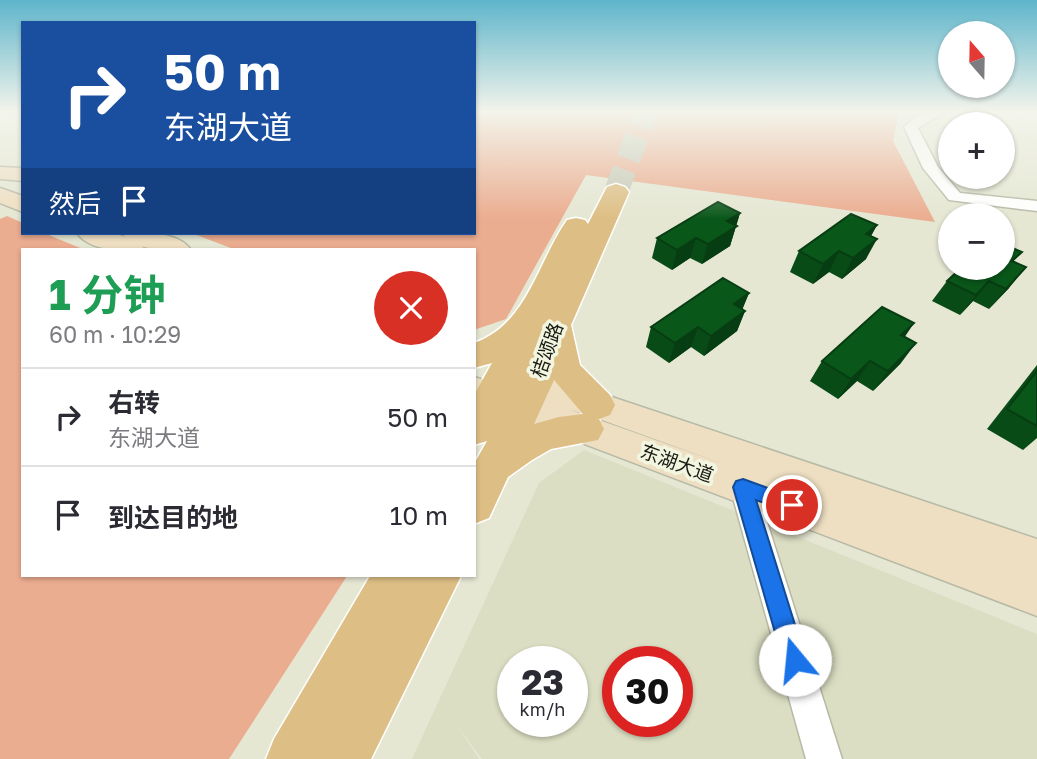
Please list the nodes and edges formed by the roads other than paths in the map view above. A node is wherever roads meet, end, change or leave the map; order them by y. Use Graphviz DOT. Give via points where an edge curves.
graph roads {
  1 [pos="921,147"];
  2 [pos="0,175"];
  3 [pos="21,175"];
  4 [pos="938,176"];
  5 [pos="21,186"];
  6 [pos="948,189"];
  7 [pos="605,191"];
  8 [pos="0,195"];
  9 [pos="21,204"];
  10 [pos="1037,206"];
  11 [pos="94,235"];
  12 [pos="139,235"];
  13 [pos="127,248"];
  14 [pos="173,248"];
  15 [pos="541,325"];
  16 [pos="476,355"];
  17 [pos="500,387"];
  18 [pos="591,417"];
  19 [pos="476,427"];
  20 [pos="493,469"];
  21 [pos="743,487"];
  22 [pos="476,501"];
  23 [pos="1037,558"];
  24 [pos="394,577"];
  25 [pos="437,577"];
  26 [pos="1037,595"];
  27 [pos="294,759"];
  28 [pos="342,759"];
  29 [pos="824,759"];
  1 -- 4 [label="street"];
  2 -- 3 [label="main road"];
  2 -- 5 [label="main road"];
  6 -- 10 [label="street" via="955,197"];
  7 -- 15 [label="main road, 桔颂路"];
  8 -- 9 [label="main road"];
  11 -- 13 [label="main road"];
  12 -- 14 [label="main road"];
  15 -- 16 [label="main road"];
  15 -- 17 [label="main road, 桔颂路"];
  15 -- 18 [label="main road"];
  17 -- 18 [label="main road, 东湖大道"];
  17 -- 19 [label="main road, 桔颂路"];
  17 -- 20 [label="main road, 桔颂路"];
  18 -- 20 [label="main road" via="520,446"];
  18 -- 21 [label="main road, 东湖大道"];
  18 -- 23 [label="main road, 东湖大道"];
  20 -- 22 [label="main road, 桔颂路"];
  21 -- 26 [label="main road, 东湖大道"];
  21 -- 29 [label="street"];
  24 -- 27 [label="main road"];
  25 -- 28 [label="main road"];
}
